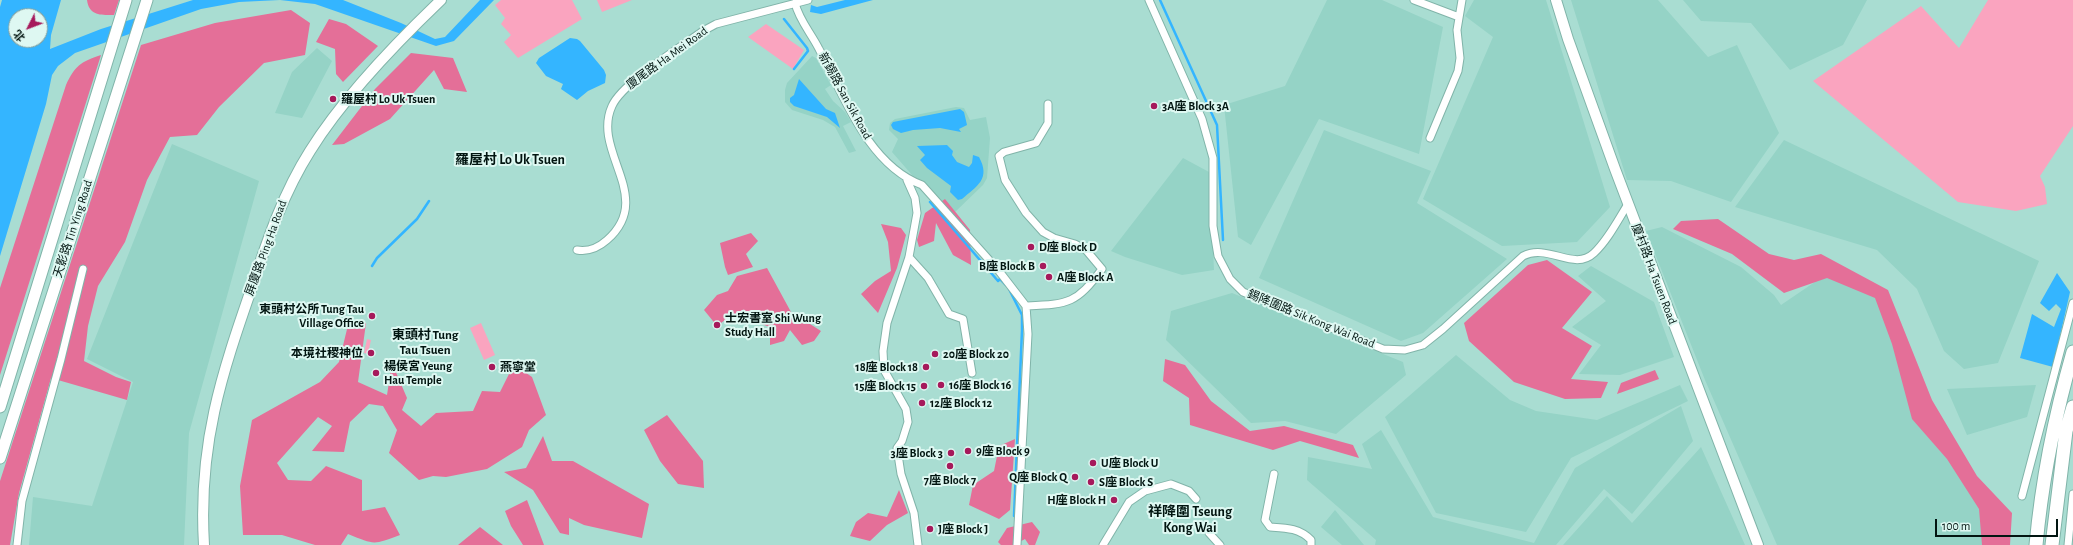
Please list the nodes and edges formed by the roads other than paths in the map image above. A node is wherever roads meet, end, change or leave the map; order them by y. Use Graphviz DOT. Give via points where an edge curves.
graph roads {
  1 [pos="147,0"];
  2 [pos="441,0"];
  3 [pos="808,0"];
  4 [pos="1149,0"];
  5 [pos="1414,0"];
  6 [pos="1462,0"];
  7 [pos="1556,0"];
  8 [pos="126,1"];
  9 [pos="795,3"];
  10 [pos="1459,17"];
  11 [pos="1048,104"];
  12 [pos="1430,138"];
  13 [pos="908,180"];
  14 [pos="1628,204"];
  15 [pos="577,250"];
  16 [pos="909,257"];
  17 [pos="82,269"];
  18 [pos="2073,303"];
  19 [pos="1026,306"];
  20 [pos="2073,352"];
  21 [pos="972,374"];
  22 [pos="0,407"];
  23 [pos="2073,407"];
  24 [pos="0,458"];
  25 [pos="1274,474"];
  26 [pos="2073,494"];
  27 [pos="2022,496"];
  28 [pos="1196,499"];
  29 [pos="1209,533"];
  30 [pos="17,545"];
  31 [pos="204,545"];
  32 [pos="918,545"];
  33 [pos="1017,545"];
  34 [pos="1103,545"];
  35 [pos="1220,545"];
  36 [pos="1311,545"];
  37 [pos="1758,545"];
  38 [pos="2036,545"];
  39 [pos="2052,545"];
  40 [pos="2068,545"];
  1 -- 24 [label="main road, 天影路 Tin Ying Road"];
  2 -- 31 [label="street, 屏廈路 Ping Ha Road" via="347,100 299,168 276,218 235,336 212,415 204,465"];
  3 -- 9 [label="street, 廈尾路 Ha Mei Road"];
  4 -- 14 [label="street, 錫降圍路 Sik Kong Wai Road" via="1202,119 1213,158 1213,226 1218,256 1230,279 1243,292 1383,349 1405,350 1423,345 1530,252 1538,251 1577,261 1593,254"];
  5 -- 10 [label="street"];
  6 -- 10 [label="street"];
  7 -- 14 [label="street, 廈村路 Ha Tsuen Road"];
  8 -- 22 [label="main road, 天影路 Tin Ying Road"];
  9 -- 13 [label="street, 新錫路 San Sik Road" via="798,14 864,134"];
  9 -- 15 [label="street, 廈尾路 Ha Mei Road" via="730,19 709,27 619,94 609,115 608,134 625,188 626,208 618,226 607,240 587,251"];
  10 -- 12 [label="street" via="1458,71"];
  11 -- 19 [label="street" via="1048,123 1036,143 1004,152 999,156 1005,180 1026,213 1043,232 1086,250 1102,269 1083,293 1071,301 1058,305"];
  13 -- 16 [label="street" via="915,198 917,213"];
  13 -- 19 [label="street" via="922,185 999,271"];
  14 -- 37 [label="street, 廈村路 Ha Tsuen Road"];
  16 -- 21 [label="street" via="928,278 949,314 963,319"];
  16 -- 32 [label="street" via="887,323 883,351 884,370 906,409 908,422 897,448 901,474 914,514"];
  17 -- 30 [label="street" via="61,359 22,501"];
  18 -- 27 [label="street"];
  19 -- 33 [label="street" via="1028,334"];
  20 -- 38 [label="highway" via="2047,459"];
  23 -- 39 [label="highway" via="2066,431"];
  25 -- 36 [label="street" via="1265,520 1267,524 1296,529 1311,540"];
  26 -- 40 [label="street"];
  28 -- 34 [label="street" via="1189,491 1171,484 1145,491 1128,502"];
  29 -- 35 [label="street"];
}
